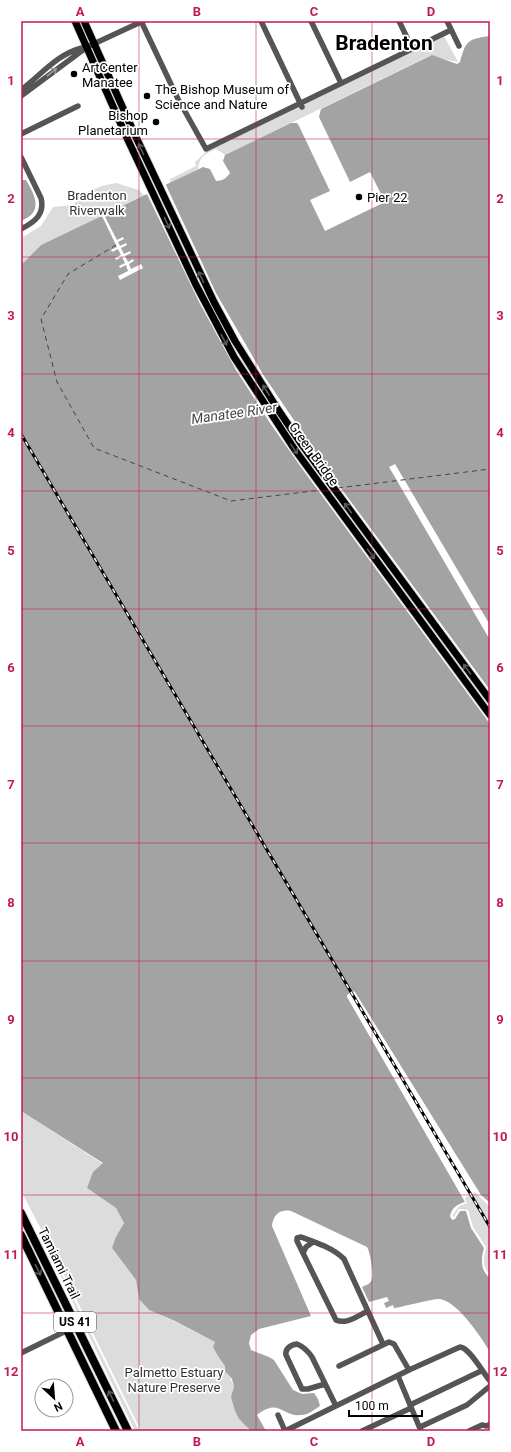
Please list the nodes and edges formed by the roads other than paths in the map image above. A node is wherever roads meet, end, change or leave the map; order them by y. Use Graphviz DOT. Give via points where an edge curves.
graph roads {
  1 [pos="75,21"];
  2 [pos="84,21"];
  3 [pos="142,21"];
  4 [pos="261,21"];
  5 [pos="311,21"];
  6 [pos="399,21"];
  7 [pos="447,21"];
  8 [pos="451,30"];
  9 [pos="94,43"];
  10 [pos="459,46"];
  11 [pos="87,47"];
  12 [pos="412,48"];
  13 [pos="341,83"];
  14 [pos="21,90"];
  15 [pos="115,92"];
  16 [pos="108,95"];
  17 [pos="21,96"];
  18 [pos="301,105"];
  19 [pos="78,106"];
  20 [pos="21,134"];
  21 [pos="21,157"];
  22 [pos="23,166"];
  23 [pos="21,229"];
  24 [pos="490,700"];
  25 [pos="490,715"];
  26 [pos="21,1213"];
  27 [pos="21,1235"];
  28 [pos="313,1242"];
  29 [pos="303,1253"];
  30 [pos="368,1311"];
  31 [pos="68,1330"];
  32 [pos="383,1344"];
  33 [pos="21,1353"];
  34 [pos="339,1366"];
  35 [pos="409,1370"];
  36 [pos="481,1371"];
  37 [pos="398,1376"];
  38 [pos="490,1381"];
  39 [pos="325,1384"];
  40 [pos="490,1386"];
  41 [pos="336,1406"];
  42 [pos="411,1406"];
  43 [pos="278,1415"];
  44 [pos="489,1426"];
  45 [pos="421,1429"];
  46 [pos="116,1431"];
  47 [pos="128,1431"];
  48 [pos="285,1431"];
  49 [pos="362,1431"];
  50 [pos="469,1431"];
  1 -- 11 [label="main road, Green Bridge"];
  2 -- 9 [label="main road, Green Bridge"];
  3 -- 9 [label="street"];
  3 -- 18 [label="street" via="178,99 206,149"];
  4 -- 18 [label="street"];
  5 -- 13 [label="street"];
  6 -- 12 [label="street"];
  7 -- 8 [label="street"];
  8 -- 10 [label="street"];
  8 -- 12 [label="street"];
  9 -- 11 [label="street"];
  9 -- 15 [label="main road, Green Bridge"];
  11 -- 14 [label="street" via="61,56"];
  11 -- 16 [label="main road, Green Bridge"];
  17 -- 11 [label="street, one-way"];
  12 -- 13 [label="street"];
  13 -- 18 [label="street"];
  15 -- 16 [label="main road"];
  24 -- 15 [label="main road, Green Bridge, one-way" via="302,445 235,341"];
  16 -- 25 [label="main road, Green Bridge, one-way" via="196,285 234,357 295,450"];
  19 -- 20 [label="street"];
  21 -- 22 [label="street"];
  22 -- 23 [label="street" via="41,198 42,207 36,220"];
  47 -- 26 [label="highway, Tamiami Trail / US 41, one-way"];
  27 -- 31 [label="highway, Tamiami Trail / US 41, one-way"];
  28 -- 29 [label="street"];
  28 -- 29 [label="street" via="297,1238"];
  28 -- 30 [label="street" via="344,1259"];
  29 -- 30 [label="street" via="336,1320 344,1322"];
  30 -- 32 [label="street"];
  31 -- 33 [label="street"];
  31 -- 46 [label="highway, Tamiami Trail / US 41"];
  32 -- 34 [label="street"];
  32 -- 35 [label="street" via="394,1344"];
  35 -- 36 [label="street" via="463,1347 469,1351"];
  35 -- 37 [label="street"];
  36 -- 38 [label="street"];
  36 -- 42 [label="street"];
  37 -- 41 [label="street"];
  37 -- 42 [label="street"];
  39 -- 39 [label="street" via="305,1348 297,1344 286,1350 302,1388 308,1389"];
  39 -- 41 [label="street"];
  40 -- 45 [label="street" via="467,1404"];
  41 -- 48 [label="street"];
  42 -- 45 [label="street"];
  42 -- 49 [label="street"];
  43 -- 48 [label="street"];
  44 -- 50 [label="street" via="482,1425"];
}
